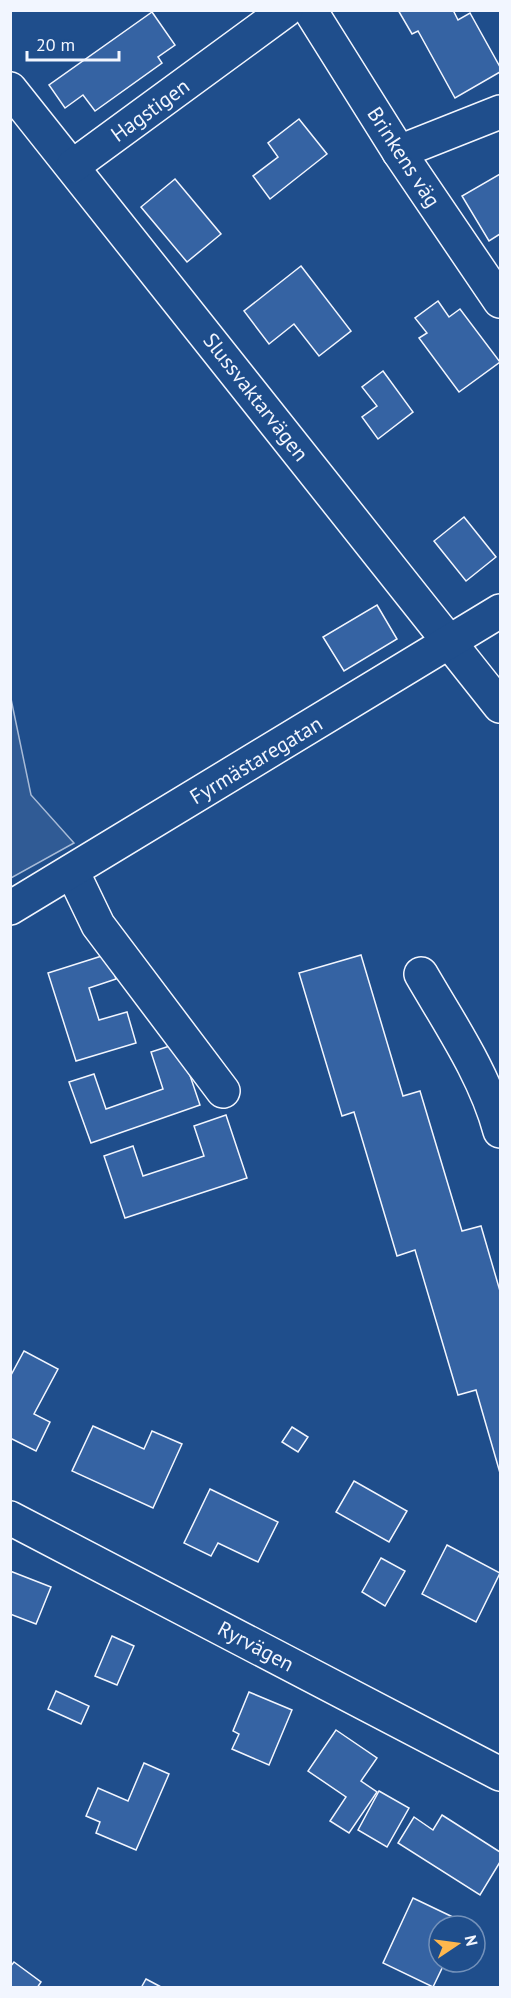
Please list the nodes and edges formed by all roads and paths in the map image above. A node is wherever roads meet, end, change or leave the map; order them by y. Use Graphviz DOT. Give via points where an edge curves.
graph roads {
  1 [pos="286,10"];
  2 [pos="310,10"];
  3 [pos="10,89"];
  4 [pos="501,112"];
  5 [pos="399,152"];
  6 [pos="73,166"];
  7 [pos="501,301"];
  8 [pos="501,611"];
  9 [pos="450,642"];
  10 [pos="501,706"];
  11 [pos="72,871"];
  12 [pos="10,908"];
  13 [pos="421,974"];
  14 [pos="223,1090"];
  15 [pos="498,1115"];
  16 [pos="10,1518"];
  17 [pos="501,1774"];
  1 -- 6 [label="street, Hagstigen"];
  2 -- 5 [label="street, Brinkens väg"];
  3 -- 6 [label="street, Slussvaktarvägen"];
  4 -- 5 [label="street"];
  5 -- 7 [label="street, Brinkens väg"];
  6 -- 9 [label="street, Slussvaktarvägen"];
  8 -- 9 [label="street, Fyrmästaregatan"];
  9 -- 10 [label="street, Slussvaktarvägen"];
  9 -- 11 [label="street, Fyrmästaregatan"];
  11 -- 12 [label="street, Fyrmästaregatan"];
  11 -- 14 [label="street" via="98,925"];
  13 -- 15 [label="street"];
  16 -- 17 [label="street, Ryrvägen"];
}
